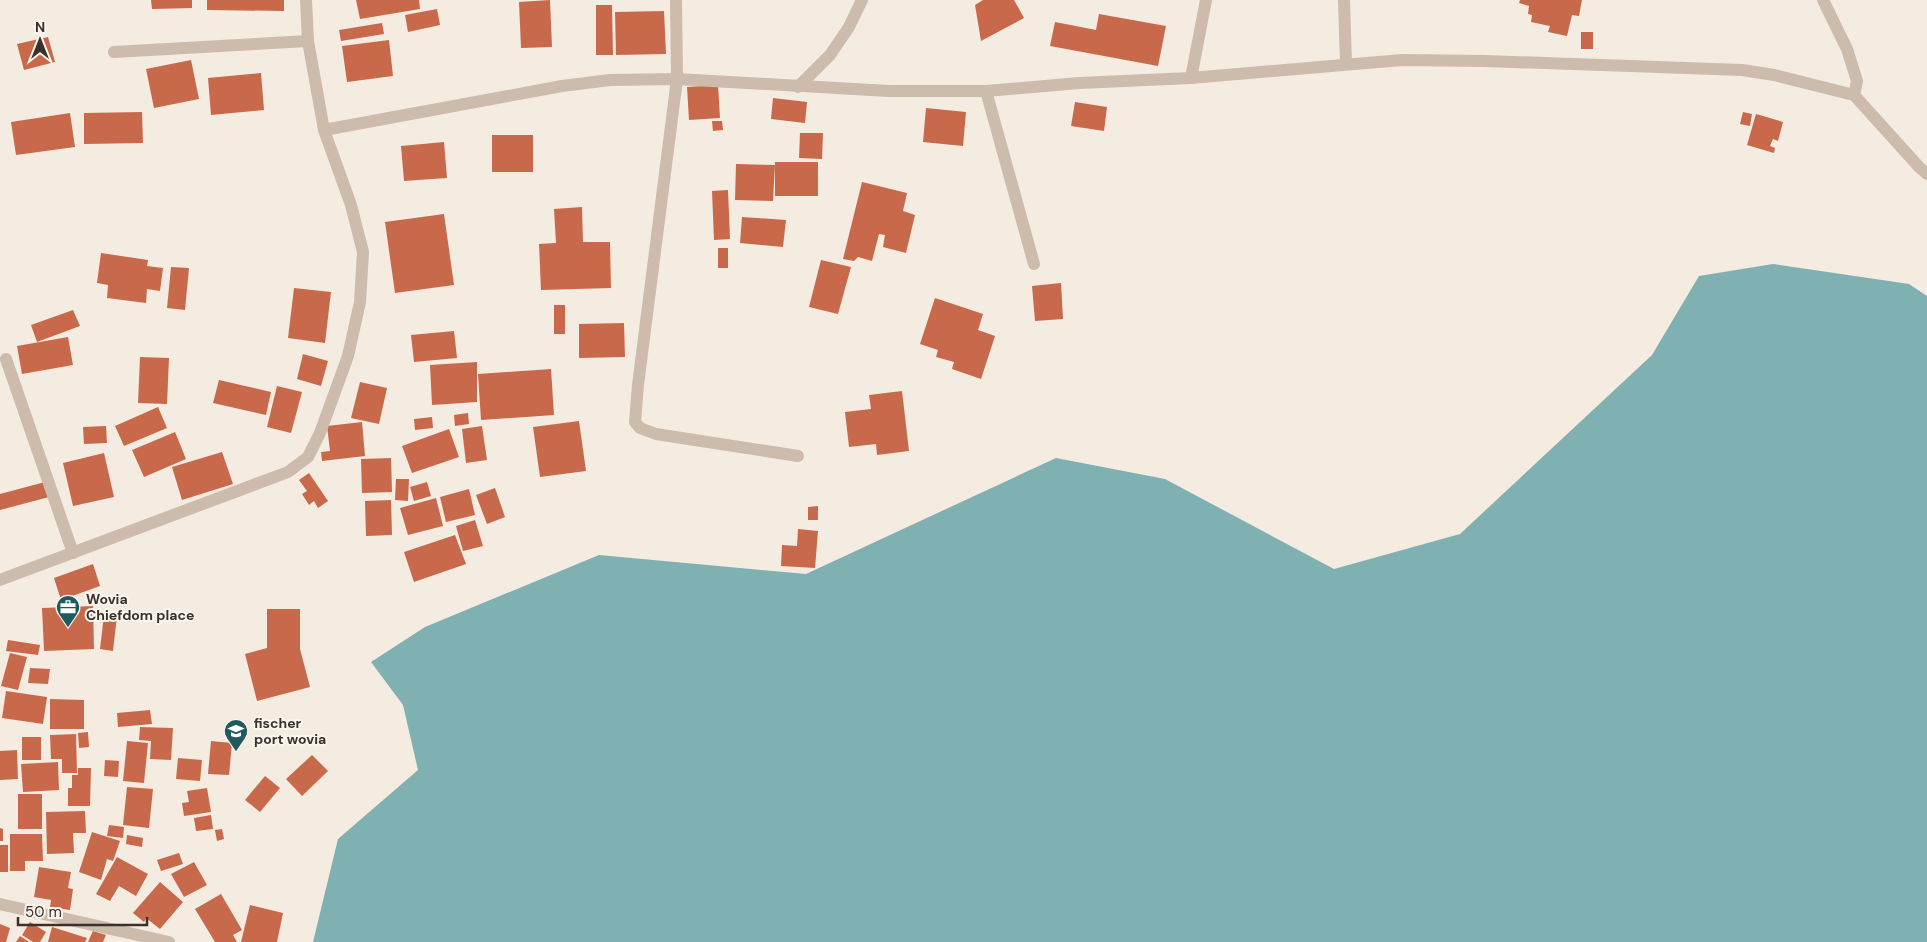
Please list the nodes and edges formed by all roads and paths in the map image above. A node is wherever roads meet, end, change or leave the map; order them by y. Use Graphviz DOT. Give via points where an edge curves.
graph roads {
  1 [pos="306,0"];
  2 [pos="676,0"];
  3 [pos="862,0"];
  4 [pos="1206,0"];
  5 [pos="1344,0"];
  6 [pos="1824,0"];
  7 [pos="308,41"];
  8 [pos="114,52"];
  9 [pos="1346,64"];
  10 [pos="1191,78"];
  11 [pos="678,79"];
  12 [pos="798,87"];
  13 [pos="986,91"];
  14 [pos="1854,94"];
  15 [pos="324,130"];
  16 [pos="1927,174"];
  17 [pos="1034,264"];
  18 [pos="6,359"];
  19 [pos="798,456"];
  20 [pos="73,553"];
  21 [pos="0,580"];
  22 [pos="0,904"];
  23 [pos="169,942"];
  1 -- 7 [label="street"];
  2 -- 11 [label="street"];
  3 -- 12 [label="street" via="830,55"];
  4 -- 10 [label="street"];
  5 -- 9 [label="street"];
  6 -- 14 [label="street" via="1850,58 1857,81"];
  7 -- 8 [label="street"];
  7 -- 15 [label="street"];
  9 -- 10 [label="street"];
  9 -- 14 [label="street" via="1402,60 1485,61 1742,70"];
  10 -- 13 [label="street"];
  11 -- 12 [label="street"];
  11 -- 15 [label="street" via="610,80 562,86"];
  11 -- 19 [label="street" via="635,422 640,428 656,434"];
  12 -- 13 [label="street"];
  13 -- 17 [label="street"];
  14 -- 16 [label="street"];
  15 -- 20 [label="street" via="351,206 363,252 360,302 348,356 308,457 288,472"];
  18 -- 20 [label="street"];
  20 -- 21 [label="street"];
  22 -- 23 [label="street"];
}
